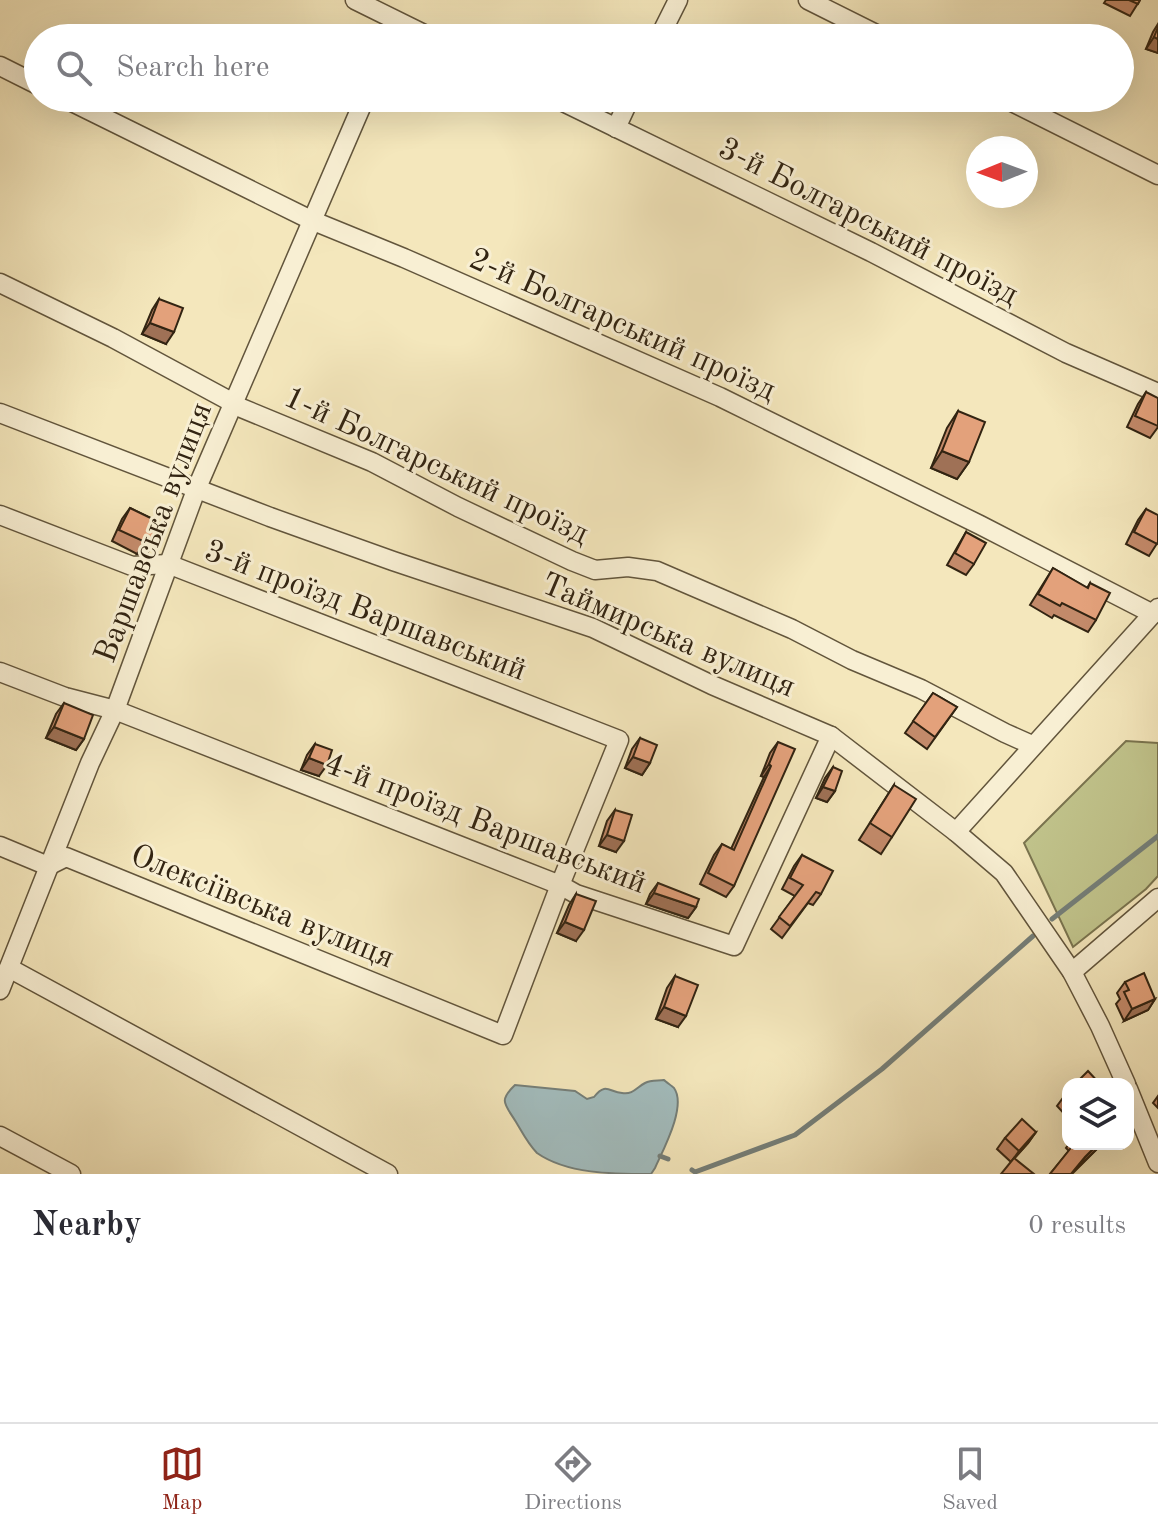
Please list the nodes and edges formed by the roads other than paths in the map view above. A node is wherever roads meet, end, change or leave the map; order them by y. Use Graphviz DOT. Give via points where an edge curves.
graph roads {
  1 [pos="355,0"];
  2 [pos="678,0"];
  3 [pos="808,0"];
  4 [pos="387,24"];
  5 [pos="666,24"];
  6 [pos="856,24"];
  7 [pos="0,66"];
  8 [pos="24,78"];
  9 [pos="92,112"];
  10 [pos="359,112"];
  11 [pos="583,112"];
  12 [pos="623,112"];
  13 [pos="1032,112"];
  14 [pos="616,128"];
  15 [pos="1158,175"];
  16 [pos="311,220"];
  17 [pos="0,283"];
  18 [pos="1158,393"];
  19 [pos="234,405"];
  20 [pos="0,413"];
  21 [pos="196,490"];
  22 [pos="0,515"];
  23 [pos="168,564"];
  24 [pos="1155,611"];
  25 [pos="0,672"];
  26 [pos="115,710"];
  27 [pos="831,736"];
  28 [pos="1032,745"];
  29 [pos="956,832"];
  30 [pos="0,846"];
  31 [pos="48,866"];
  32 [pos="560,885"];
  33 [pos="1158,898"];
  34 [pos="9,968"];
  35 [pos="1072,972"];
  36 [pos="0,990"];
  37 [pos="1123,1078"];
  38 [pos="1134,1104"];
  39 [pos="0,1136"];
  40 [pos="1158,1165"];
  41 [pos="71,1174"];
  42 [pos="388,1174"];
  43 [pos="1149,1174"];
  1 -- 4 [label="street"];
  2 -- 5 [label="street"];
  3 -- 6 [label="street"];
  7 -- 8 [label="street"];
  9 -- 16 [label="street, 2-й Болгарський проїзд"];
  10 -- 16 [label="street, Варшавська вулиця"];
  11 -- 14 [label="street, 3-й Болгарський проїзд"];
  12 -- 14 [label="street"];
  13 -- 15 [label="street"];
  14 -- 18 [label="street, 3-й Болгарський проїзд" via="1066,353"];
  16 -- 19 [label="street, Варшавська вулиця"];
  16 -- 24 [label="street, 2-й Болгарський проїзд" via="720,397"];
  17 -- 19 [label="street, 1-й Болгарський проїзд"];
  19 -- 21 [label="street, Варшавська вулиця"];
  19 -- 28 [label="street, 1-й Болгарський проїзд" via="372,462 572,561 595,570 657,571 792,629"];
  20 -- 21 [label="street, Таймирська вулиця"];
  21 -- 23 [label="street, Варшавська вулиця"];
  21 -- 27 [label="street, Таймирська вулиця" via="593,628"];
  22 -- 23 [label="street, 3-й проїзд Варшавський" via="132,566"];
  23 -- 26 [label="street, Варшавська вулиця"];
  23 -- 32 [label="street, 3-й проїзд Варшавський" via="619,740"];
  24 -- 28 [label="street"];
  25 -- 26 [label="street, 4-й проїзд Варшавський"];
  26 -- 31 [label="street, Варшавська вулиця"];
  26 -- 32 [label="street, 4-й проїзд Варшавський"];
  27 -- 29 [label="street, Таймирська вулиця"];
  27 -- 32 [label="street, 4-й проїзд Варшавський" via="734,946"];
  28 -- 29 [label="street"];
  29 -- 35 [label="street, Таймирська вулиця" via="1004,873"];
  30 -- 31 [label="street, Олексіївська вулиця"];
  31 -- 32 [label="street, Олексіївська вулиця" via="66,857 503,1035"];
  31 -- 34 [label="street, Варшавська вулиця"];
  33 -- 35 [label="street"];
  34 -- 36 [label="street, Варшавська вулиця"];
  34 -- 42 [label="street"];
  35 -- 37 [label="street, Таймирська вулиця"];
  38 -- 40 [label="street, Таймирська вулиця"];
  39 -- 41 [label="street"];
  40 -- 43 [label="street"];
}
